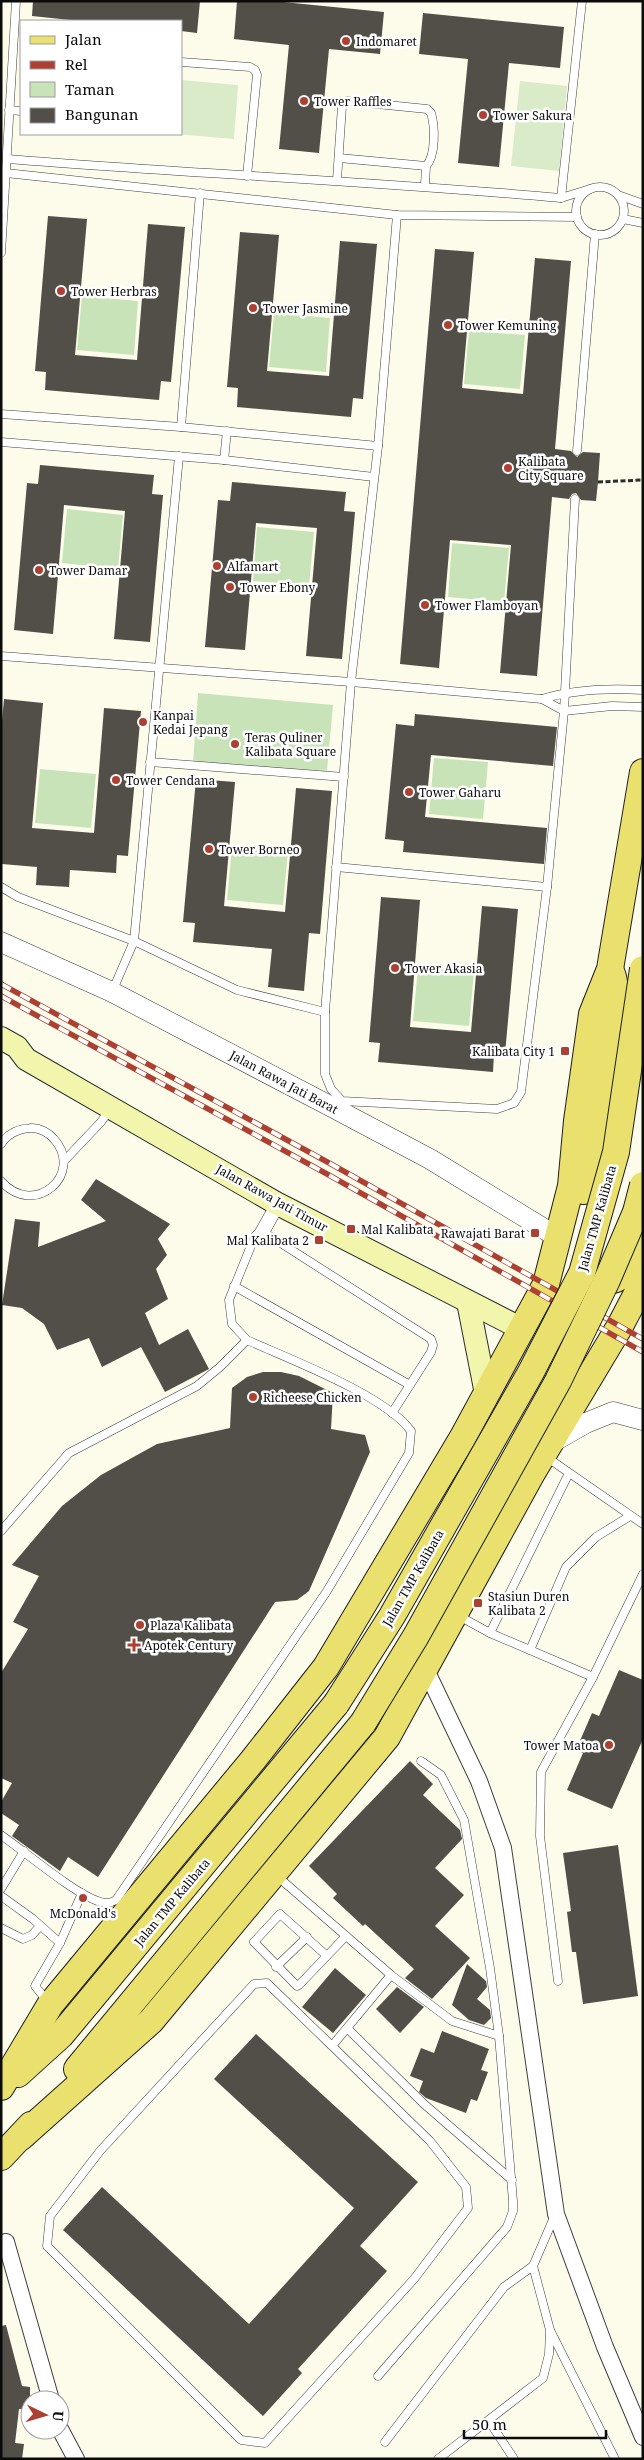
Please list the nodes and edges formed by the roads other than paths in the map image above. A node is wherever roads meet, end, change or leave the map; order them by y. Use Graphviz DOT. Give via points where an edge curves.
graph roads {
  1 [pos="16,1"];
  2 [pos="582,1"];
  3 [pos="12,51"];
  4 [pos="20,52"];
  5 [pos="182,62"];
  6 [pos="9,110"];
  7 [pos="20,111"];
  8 [pos="339,158"];
  9 [pos="7,159"];
  10 [pos="426,166"];
  11 [pos="6,173"];
  12 [pos="247,176"];
  13 [pos="337,180"];
  14 [pos="425,185"];
  15 [pos="590,189"];
  16 [pos="200,193"];
  17 [pos="618,195"];
  18 [pos="561,198"];
  19 [pos="643,204"];
  20 [pos="397,215"];
  21 [pos="577,217"];
  22 [pos="623,219"];
  23 [pos="643,224"];
  24 [pos="595,234"];
  25 [pos="1,252"];
  26 [pos="1,414"];
  27 [pos="182,426"];
  28 [pos="227,431"];
  29 [pos="1,442"];
  30 [pos="378,446"];
  31 [pos="578,451"];
  32 [pos="178,456"];
  33 [pos="224,460"];
  34 [pos="374,477"];
  35 [pos="575,499"];
  36 [pos="1,656"];
  37 [pos="159,667"];
  38 [pos="351,682"];
  39 [pos="643,690"];
  40 [pos="565,692"];
  41 [pos="542,700"];
  42 [pos="643,707"];
  43 [pos="564,711"];
  44 [pos="150,762"];
  45 [pos="643,772"];
  46 [pos="344,777"];
  47 [pos="336,867"];
  48 [pos="1,887"];
  49 [pos="547,887"];
  50 [pos="134,941"];
  51 [pos="1,942"];
  52 [pos="610,969"];
  53 [pos="643,969"];
  54 [pos="112,992"];
  55 [pos="325,1012"];
  56 [pos="1,1038"];
  57 [pos="1,1054"];
  58 [pos="26,1059"];
  59 [pos="335,1103"];
  60 [pos="111,1108"];
  61 [pos="1,1144"];
  62 [pos="64,1162"];
  63 [pos="1,1182"];
  64 [pos="643,1184"];
  65 [pos="278,1204"];
  66 [pos="262,1233"];
  67 [pos="643,1234"];
  68 [pos="559,1238"];
  69 [pos="643,1282"];
  70 [pos="234,1286"];
  71 [pos="468,1302"];
  72 [pos="522,1329"];
  73 [pos="247,1340"];
  74 [pos="410,1385"];
  75 [pos="486,1394"];
  76 [pos="392,1413"];
  77 [pos="643,1420"];
  78 [pos="463,1437"];
  79 [pos="542,1457"];
  80 [pos="569,1473"];
  81 [pos="630,1516"];
  82 [pos="643,1524"];
  83 [pos="1,1531"];
  84 [pos="402,1536"];
  85 [pos="643,1574"];
  86 [pos="471,1586"];
  87 [pos="455,1614"];
  88 [pos="490,1633"];
  89 [pos="530,1650"];
  90 [pos="426,1670"];
  91 [pos="593,1677"];
  92 [pos="421,1761"];
  93 [pos="1,1835"];
  94 [pos="24,1851"];
  95 [pos="274,1873"];
  96 [pos="1,1889"];
  97 [pos="82,1893"];
  98 [pos="1,1896"];
  99 [pos="40,1926"];
  100 [pos="1,1928"];
  101 [pos="346,1936"];
  102 [pos="307,1937"];
  103 [pos="60,1943"];
  104 [pos="327,1956"];
  105 [pos="276,1967"];
  106 [pos="391,1975"];
  107 [pos="558,1981"];
  108 [pos="50,2005"];
  109 [pos="348,2029"];
  110 [pos="499,2036"];
  111 [pos="332,2046"];
  112 [pos="1,2088"];
  113 [pos="21,2137"];
  114 [pos="1,2156"];
  115 [pos="512,2180"];
  116 [pos="556,2214"];
  117 [pos="6,2242"];
  118 [pos="532,2266"];
  119 [pos="550,2330"];
  120 [pos="378,2376"];
  121 [pos="49,2390"];
  122 [pos="489,2421"];
  123 [pos="643,2437"];
  124 [pos="66,2440"];
  125 [pos="385,2442"];
  126 [pos="76,2459"];
  127 [pos="438,2459"];
  128 [pos="514,2459"];
  129 [pos="614,2459"];
  1 -- 3 [label="lane"];
  2 -- 18 [label="lane"];
  3 -- 4 [label="lane"];
  3 -- 6 [label="lane"];
  5 -- 12 [label="lane" via="250,67 258,75"];
  6 -- 7 [label="lane"];
  6 -- 9 [label="lane"];
  8 -- 10 [label="lane"];
  8 -- 10 [label="lane" via="342,106 347,101 427,109 433,118 432,155"];
  8 -- 13 [label="lane"];
  9 -- 11 [label="lane"];
  9 -- 12 [label="lane"];
  10 -- 14 [label="lane"];
  11 -- 16 [label="lane"];
  11 -- 25 [label="lane"];
  12 -- 13 [label="lane"];
  13 -- 14 [label="lane"];
  14 -- 18 [label="lane"];
  15 -- 17 [label="lane" via="604,187"];
  15 -- 18 [label="lane"];
  15 -- 21 [label="lane" via="578,202"];
  16 -- 20 [label="lane"];
  16 -- 27 [label="lane"];
  17 -- 19 [label="lane"];
  17 -- 22 [label="lane" via="624,210"];
  20 -- 21 [label="lane"];
  20 -- 30 [label="lane"];
  21 -- 24 [label="lane" via="581,225"];
  22 -- 23 [label="lane"];
  22 -- 24 [label="lane" via="615,230"];
  24 -- 31 [label="lane"];
  26 -- 27 [label="lane"];
  27 -- 28 [label="lane"];
  28 -- 30 [label="lane"];
  28 -- 33 [label="lane"];
  29 -- 32 [label="lane"];
  30 -- 34 [label="lane"];
  32 -- 33 [label="lane"];
  32 -- 37 [label="lane"];
  33 -- 34 [label="lane"];
  34 -- 38 [label="lane"];
  35 -- 40 [label="lane"];
  36 -- 37 [label="lane"];
  37 -- 38 [label="lane"];
  37 -- 44 [label="lane"];
  38 -- 41 [label="lane"];
  38 -- 46 [label="lane"];
  39 -- 40 [label="lane"];
  40 -- 41 [label="lane"];
  40 -- 43 [label="lane"];
  41 -- 43 [label="lane"];
  42 -- 43 [label="lane" via="612,706"];
  43 -- 49 [label="lane"];
  44 -- 46 [label="lane"];
  44 -- 50 [label="lane"];
  45 -- 52 [label="main road"];
  46 -- 47 [label="lane"];
  47 -- 49 [label="lane"];
  47 -- 55 [label="lane"];
  48 -- 50 [label="lane" via="18,897"];
  49 -- 59 [label="lane" via="521,1092 514,1103 497,1109"];
  50 -- 54 [label="lane"];
  50 -- 55 [label="lane" via="237,990"];
  51 -- 54 [label="street, Jalan Rawa Jati Barat"];
  52 -- 67 [label="main road" via="616,987 607,1078 569,1259 574,1268 591,1277 618,1280"];
  52 -- 68 [label="main road" via="592,1014 571,1186"];
  53 -- 112 [label="main road, Jalan TMP Kalibata, bridge" via="616,1152 582,1273 531,1372 397,1607 336,1704 61,2036"];
  54 -- 59 [label="street, Jalan Rawa Jati Barat"];
  55 -- 59 [label="lane" via="325,1074"];
  56 -- 58 [label="main road, Jalan Rawa Jati Timur" via="18,1047"];
  57 -- 58 [label="main road, Jalan Rawa Jati Timur" via="14,1060"];
  58 -- 60 [label="main road, Jalan Rawa Jati Timur"];
  59 -- 68 [label="street, Jalan Rawa Jati Barat"];
  60 -- 62 [label="lane"];
  60 -- 65 [label="main road, Jalan Rawa Jati Timur"];
  61 -- 62 [label="lane" via="18,1129 34,1128 49,1134 60,1146"];
  62 -- 63 [label="lane" via="60,1178 48,1191 32,1197 15,1194"];
  64 -- 113 [label="main road, bridge" via="636,1212 611,1272 558,1381 416,1636 362,1723"];
  65 -- 66 [label="lane"];
  65 -- 71 [label="main road, Jalan Rawa Jati Timur"];
  66 -- 70 [label="lane" via="255,1236"];
  66 -- 74 [label="lane" via="431,1339 432,1352"];
  68 -- 72 [label="main road" via="548,1280"];
  69 -- 79 [label="main road"];
  70 -- 73 [label="lane" via="228,1309 232,1324"];
  70 -- 74 [label="lane"];
  71 -- 72 [label="main road, Jalan Rawa Jati Timur"];
  71 -- 75 [label="main road"];
  72 -- 75 [label="main road"];
  73 -- 76 [label="lane" via="342,1383"];
  73 -- 83 [label="lane" via="197,1386 69,1453"];
  74 -- 76 [label="lane"];
  75 -- 78 [label="main road"];
  76 -- 97 [label="lane" via="411,1431 409,1453 327,1590 116,1900 108,1904"];
  77 -- 79 [label="street" via="613,1412 586,1423"];
  78 -- 79 [label="main road" via="465,1455 473,1467 505,1485 516,1483"];
  78 -- 84 [label="main road"];
  79 -- 80 [label="lane"];
  79 -- 86 [label="main road"];
  80 -- 81 [label="lane"];
  80 -- 88 [label="lane"];
  81 -- 82 [label="lane"];
  81 -- 89 [label="lane" via="596,1537 566,1567"];
  84 -- 86 [label="main road" via="417,1533 438,1536 462,1549 472,1565"];
  84 -- 108 [label="main road" via="326,1667 254,1760"];
  85 -- 91 [label="lane"];
  86 -- 87 [label="main road"];
  87 -- 88 [label="lane"];
  87 -- 90 [label="main road"];
  88 -- 89 [label="lane"];
  89 -- 91 [label="lane"];
  90 -- 95 [label="main road" via="387,1737"];
  90 -- 116 [label="street" via="479,1781 503,1848"];
  91 -- 107 [label="lane" via="541,1772 540,1836"];
  92 -- 110 [label="lane" via="441,1775 464,1820"];
  93 -- 94 [label="lane"];
  94 -- 96 [label="lane"];
  94 -- 97 [label="lane"];
  95 -- 101 [label="lane"];
  95 -- 113 [label="main road" via="151,2021"];
  97 -- 103 [label="lane"];
  98 -- 99 [label="lane"];
  99 -- 100 [label="lane" via="32,1935 22,1938"];
  99 -- 103 [label="lane"];
  101 -- 104 [label="lane"];
  101 -- 106 [label="lane"];
  102 -- 104 [label="lane"];
  102 -- 105 [label="lane"];
  102 -- 105 [label="lane" via="283,1915 278,1916 254,1942"];
  103 -- 108 [label="lane" via="35,1986"];
  104 -- 105 [label="lane" via="297,1986"];
  106 -- 109 [label="lane"];
  106 -- 110 [label="lane" via="452,2021"];
  108 -- 112 [label="main road"];
  109 -- 111 [label="lane"];
  109 -- 115 [label="lane" via="424,2104"];
  110 -- 115 [label="lane"];
  111 -- 111 [label="lane" via="430,2141 466,2187 468,2208 414,2279 265,2442 241,2440 47,2246 50,2216 100,2151 254,1984 267,1983"];
  113 -- 114 [label="main road"];
  115 -- 120 [label="lane" via="513,2210 507,2227"];
  116 -- 118 [label="lane"];
  116 -- 123 [label="street" via="605,2347"];
  117 -- 121 [label="street"];
  118 -- 119 [label="lane"];
  118 -- 125 [label="lane" via="504,2287"];
  119 -- 122 [label="lane" via="543,2378"];
  119 -- 129 [label="lane"];
  122 -- 127 [label="lane"];
  122 -- 128 [label="lane"];
  124 -- 126 [label="street"];
}
